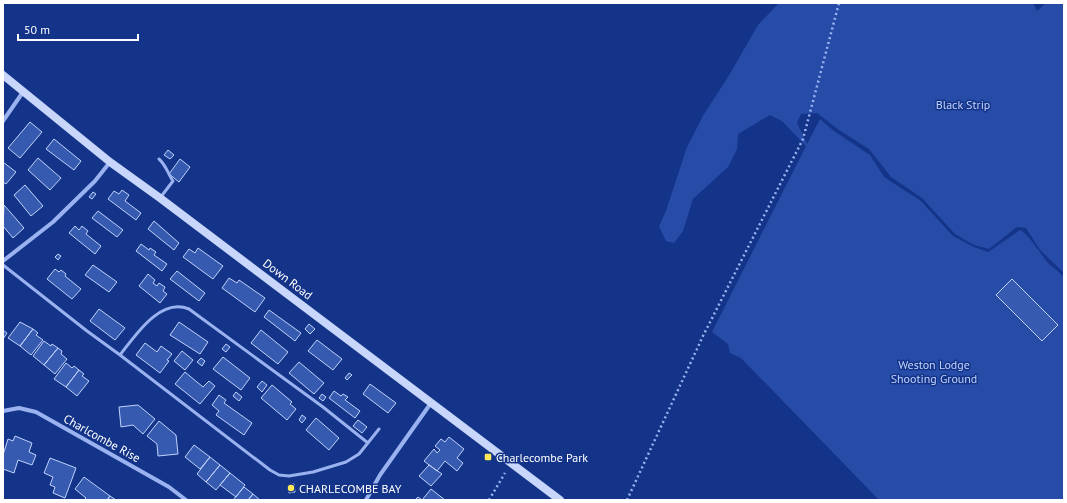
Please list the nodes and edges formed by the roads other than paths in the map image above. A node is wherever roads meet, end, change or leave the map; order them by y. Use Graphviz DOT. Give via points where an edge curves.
graph roads {
  1 [pos="3,75"];
  2 [pos="24,91"];
  3 [pos="3,121"];
  4 [pos="159,159"];
  5 [pos="110,162"];
  6 [pos="160,198"];
  7 [pos="3,261"];
  8 [pos="3,265"];
  9 [pos="120,354"];
  10 [pos="431,404"];
  11 [pos="3,410"];
  12 [pos="379,429"];
  13 [pos="368,444"];
  14 [pos="186,500"];
  15 [pos="366,500"];
  16 [pos="560,500"];
  1 -- 2 [label="street, Down Road"];
  2 -- 3 [label="street"];
  2 -- 5 [label="street, Down Road"];
  4 -- 6 [label="lane" via="173,182"];
  5 -- 6 [label="street, Down Road"];
  5 -- 7 [label="street" via="95,181 53,222"];
  6 -- 10 [label="street, Down Road"];
  8 -- 9 [label="lane"];
  9 -- 13 [label="lane" via="279,475 313,472 342,464 354,458"];
  9 -- 13 [label="lane" via="150,318 168,309 184,307 323,407"];
  10 -- 15 [label="street" via="380,475"];
  10 -- 16 [label="street, Down Road"];
  11 -- 14 [label="street, Charlcombe Rise" via="19,408 36,412 169,487"];
  12 -- 13 [label="lane"];
}
